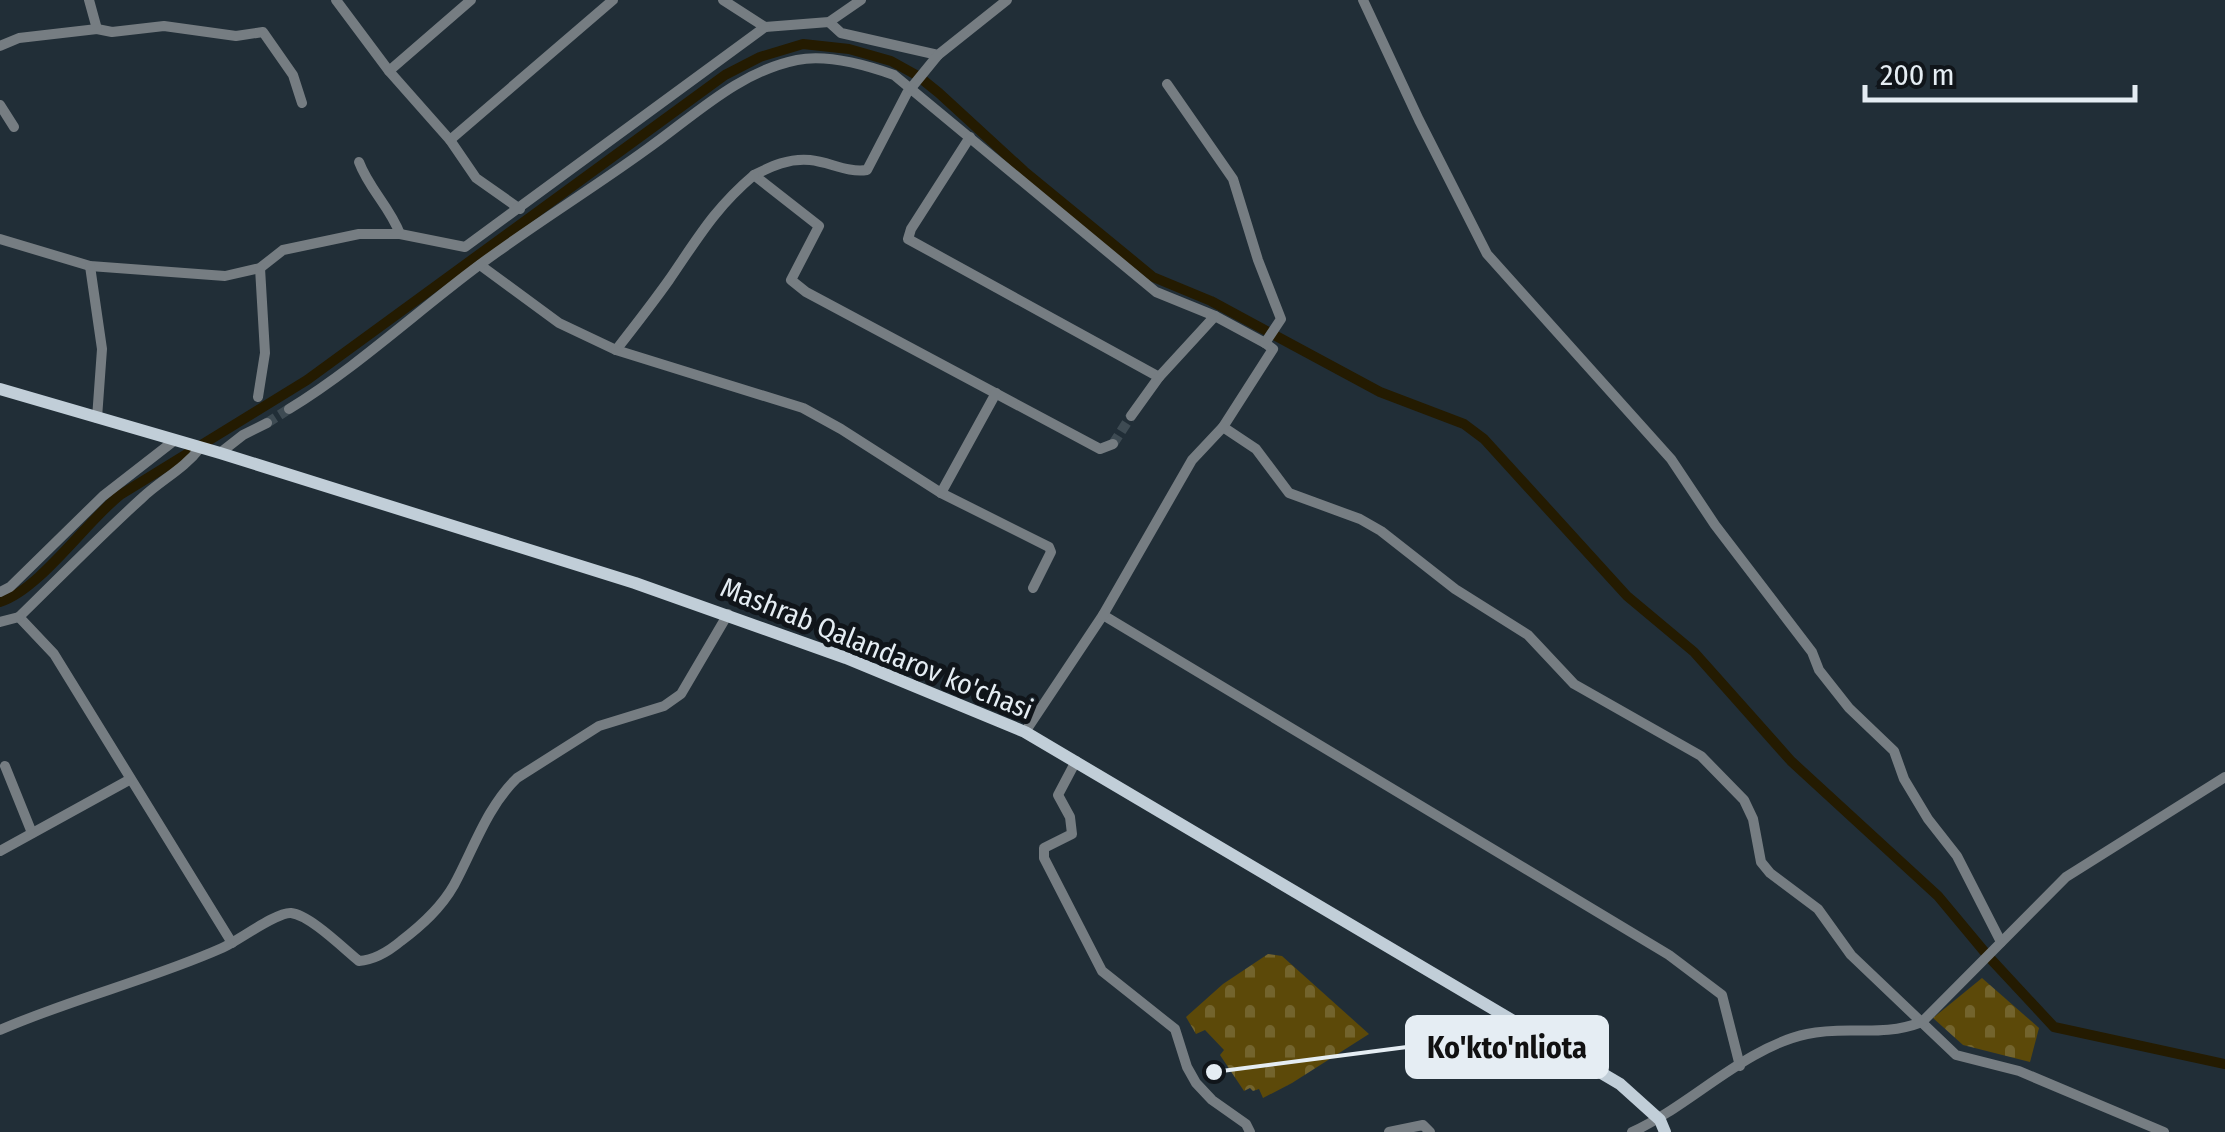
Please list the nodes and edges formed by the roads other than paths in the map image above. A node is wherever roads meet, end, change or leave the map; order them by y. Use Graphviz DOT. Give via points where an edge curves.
graph roads {
  1 [pos="89,0"];
  2 [pos="336,0"];
  3 [pos="471,0"];
  4 [pos="613,0"];
  5 [pos="723,0"];
  6 [pos="1007,0"];
  7 [pos="1363,0"];
  8 [pos="856,2"];
  9 [pos="829,22"];
  10 [pos="765,28"];
  11 [pos="97,29"];
  12 [pos="0,46"];
  13 [pos="937,56"];
  14 [pos="389,70"];
  15 [pos="1167,84"];
  16 [pos="913,85"];
  17 [pos="302,103"];
  18 [pos="0,106"];
  19 [pos="14,126"];
  20 [pos="970,138"];
  21 [pos="450,140"];
  22 [pos="359,162"];
  23 [pos="754,175"];
  24 [pos="520,208"];
  25 [pos="400,234"];
  26 [pos="0,238"];
  27 [pos="480,265"];
  28 [pos="90,266"];
  29 [pos="260,268"];
  30 [pos="1215,316"];
  31 [pos="1266,342"];
  32 [pos="616,350"];
  33 [pos="1159,377"];
  34 [pos="0,389"];
  35 [pos="996,394"];
  36 [pos="258,397"];
  37 [pos="289,409"];
  38 [pos="1130,416"];
  39 [pos="97,418"];
  40 [pos="267,423"];
  41 [pos="1222,426"];
  42 [pos="175,441"];
  43 [pos="1113,444"];
  44 [pos="211,451"];
  45 [pos="941,494"];
  46 [pos="1033,588"];
  47 [pos="0,592"];
  48 [pos="728,614"];
  49 [pos="1104,614"];
  50 [pos="20,618"];
  51 [pos="0,622"];
  52 [pos="1025,732"];
  53 [pos="1076,761"];
  54 [pos="5,766"];
  55 [pos="2225,777"];
  56 [pos="129,780"];
  57 [pos="32,833"];
  58 [pos="0,851"];
  59 [pos="2000,942"];
  60 [pos="232,943"];
  61 [pos="1922,1022"];
  62 [pos="0,1030"];
  63 [pos="1740,1066"];
  64 [pos="1662,1126"];
  65 [pos="1250,1132"];
  66 [pos="1389,1132"];
  67 [pos="1430,1132"];
  68 [pos="1632,1132"];
  69 [pos="2164,1132"];
  1 -- 11 [label="street"];
  2 -- 14 [label="street"];
  3 -- 14 [label="street"];
  4 -- 21 [label="street"];
  5 -- 10 [label="street"];
  6 -- 13 [label="street"];
  7 -- 59 [label="street" via="1487,254 1671,459 1819,670 1894,752"];
  8 -- 9 [label="street"];
  9 -- 10 [label="street"];
  9 -- 13 [label="street" via="841,33"];
  10 -- 24 [label="street"];
  11 -- 12 [label="street"];
  11 -- 17 [label="street" via="263,32 293,74"];
  13 -- 16 [label="street"];
  14 -- 21 [label="street"];
  15 -- 31 [label="street" via="1233,179 1281,319"];
  16 -- 20 [label="street"];
  16 -- 23 [label="street" via="868,170 787,160"];
  16 -- 27 [label="street" via="874,68 812,59 751,78 710,100"];
  18 -- 19 [label="street"];
  20 -- 30 [label="street" via="1156,292"];
  20 -- 33 [label="street" via="908,239"];
  21 -- 24 [label="street" via="476,178"];
  22 -- 25 [label="street"];
  23 -- 32 [label="street" via="701,229"];
  23 -- 35 [label="street" via="819,226 793,283"];
  24 -- 25 [label="street" via="465,248"];
  25 -- 29 [label="street" via="359,234 283,250"];
  26 -- 28 [label="street"];
  27 -- 32 [label="street" via="559,323"];
  27 -- 37 [label="street"];
  28 -- 29 [label="street" via="225,276"];
  28 -- 39 [label="street" via="102,349"];
  29 -- 36 [label="street" via="265,353"];
  30 -- 31 [label="street"];
  30 -- 33 [label="street"];
  31 -- 41 [label="street" via="1273,349"];
  32 -- 45 [label="street" via="803,408"];
  33 -- 38 [label="street"];
  34 -- 39 [label="main road, Mashrab Qalandarov ko'chasi"];
  35 -- 43 [label="street" via="1100,449"];
  35 -- 45 [label="street"];
  39 -- 42 [label="main road, Mashrab Qalandarov ko'chasi"];
  40 -- 44 [label="street"];
  41 -- 49 [label="street" via="1192,460"];
  41 -- 61 [label="street" via="1256,450 1289,493 1382,531 1528,634 1574,684 1701,756 1744,800 1770,873 1818,910 1841,943"];
  42 -- 44 [label="main road, Mashrab Qalandarov ko'chasi"];
  42 -- 47 [label="street" via="103,496"];
  44 -- 48 [label="main road, Mashrab Qalandarov ko'chasi"];
  44 -- 50 [label="street" via="150,490"];
  45 -- 46 [label="street" via="1051,549"];
  48 -- 52 [label="main road, Mashrab Qalandarov ko'chasi"];
  48 -- 60 [label="street" via="681,694 599,726 506,788 452,887 428,920 395,946 360,961 292,913"];
  49 -- 52 [label="street"];
  49 -- 63 [label="street" via="1668,955 1722,995"];
  50 -- 51 [label="street"];
  50 -- 56 [label="street" via="54,654"];
  52 -- 53 [label="main road, Mashrab Qalandarov ko'chasi"];
  53 -- 64 [label="main road, Mashrab Qalandarov ko'chasi" via="1620,1084"];
  53 -- 65 [label="street" via="1058,795 1072,834 1044,848 1044,858 1102,972 1176,1028 1196,1083"];
  54 -- 57 [label="street"];
  55 -- 59 [label="street" via="2066,877"];
  56 -- 57 [label="street"];
  56 -- 60 [label="street"];
  57 -- 58 [label="street"];
  59 -- 61 [label="street"];
  60 -- 62 [label="street"];
  61 -- 63 [label="street" via="1897,1032 1807,1034"];
  61 -- 69 [label="street" via="1956,1055 2019,1072"];
  63 -- 64 [label="street"];
  64 -- 68 [label="street"];
  66 -- 67 [label="street" via="1422,1125"];
}
